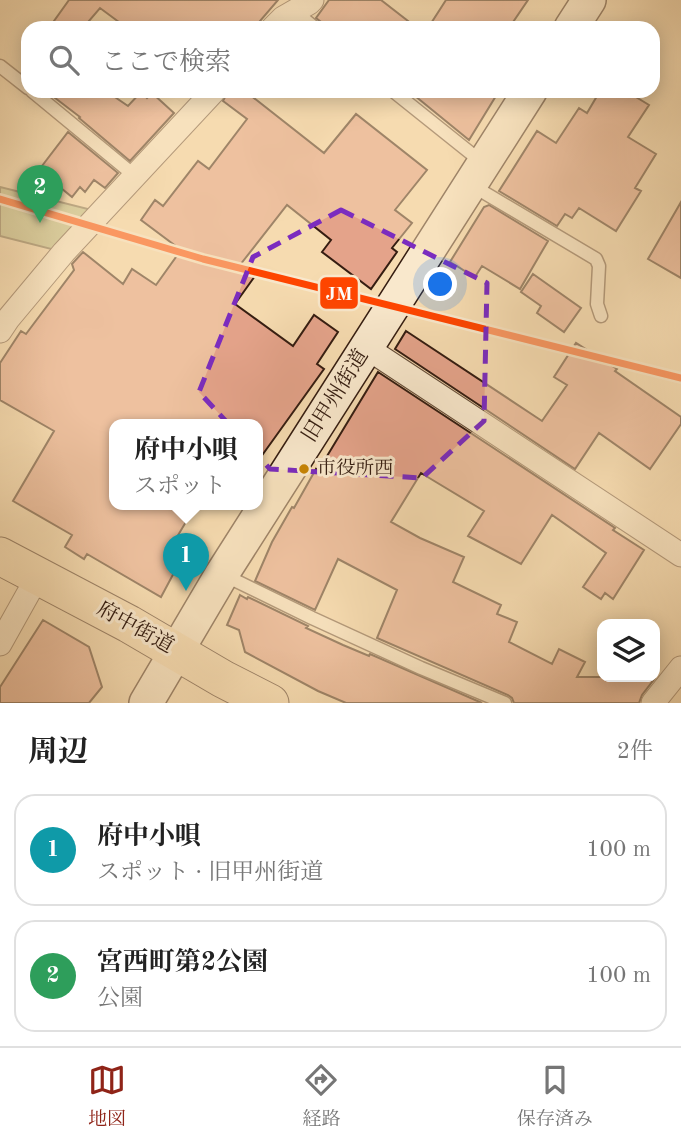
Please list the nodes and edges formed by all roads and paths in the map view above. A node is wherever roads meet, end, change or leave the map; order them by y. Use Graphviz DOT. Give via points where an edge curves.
graph roads {
  1 [pos="589,0"];
  2 [pos="303,6"];
  3 [pos="280,21"];
  4 [pos="576,21"];
  5 [pos="0,66"];
  6 [pos="21,82"];
  7 [pos="41,98"];
  8 [pos="207,98"];
  9 [pos="400,98"];
  10 [pos="525,98"];
  11 [pos="476,173"];
  12 [pos="135,176"];
  13 [pos="601,316"];
  14 [pos="0,331"];
  15 [pos="367,348"];
  16 [pos="681,555"];
  17 [pos="0,556"];
  18 [pos="222,575"];
  19 [pos="38,576"];
  20 [pos="0,644"];
  21 [pos="177,651"];
  22 [pos="681,668"];
  23 [pos="146,703"];
  24 [pos="270,703"];
  25 [pos="505,703"];
  26 [pos="653,703"];
  1 -- 4 [label="main road"];
  2 -- 3 [label="street"];
  5 -- 6 [label="lane"];
  7 -- 12 [label="lane"];
  8 -- 12 [label="street"];
  9 -- 11 [label="lane"];
  10 -- 11 [label="main road, 旧甲州街道"];
  11 -- 13 [label="lane" via="596,259"];
  11 -- 15 [label="main road, 旧甲州街道"];
  12 -- 14 [label="street" via="64,252"];
  15 -- 16 [label="street"];
  15 -- 18 [label="main road, 旧甲州街道"];
  17 -- 19 [label="main road, 府中街道"];
  18 -- 21 [label="main road, 旧甲州街道"];
  18 -- 25 [label="lane"];
  19 -- 20 [label="street"];
  19 -- 21 [label="main road, 府中街道"];
  21 -- 23 [label="main road, 旧甲州街道"];
  21 -- 24 [label="main road, 府中街道"];
  22 -- 26 [label="street"];
}
